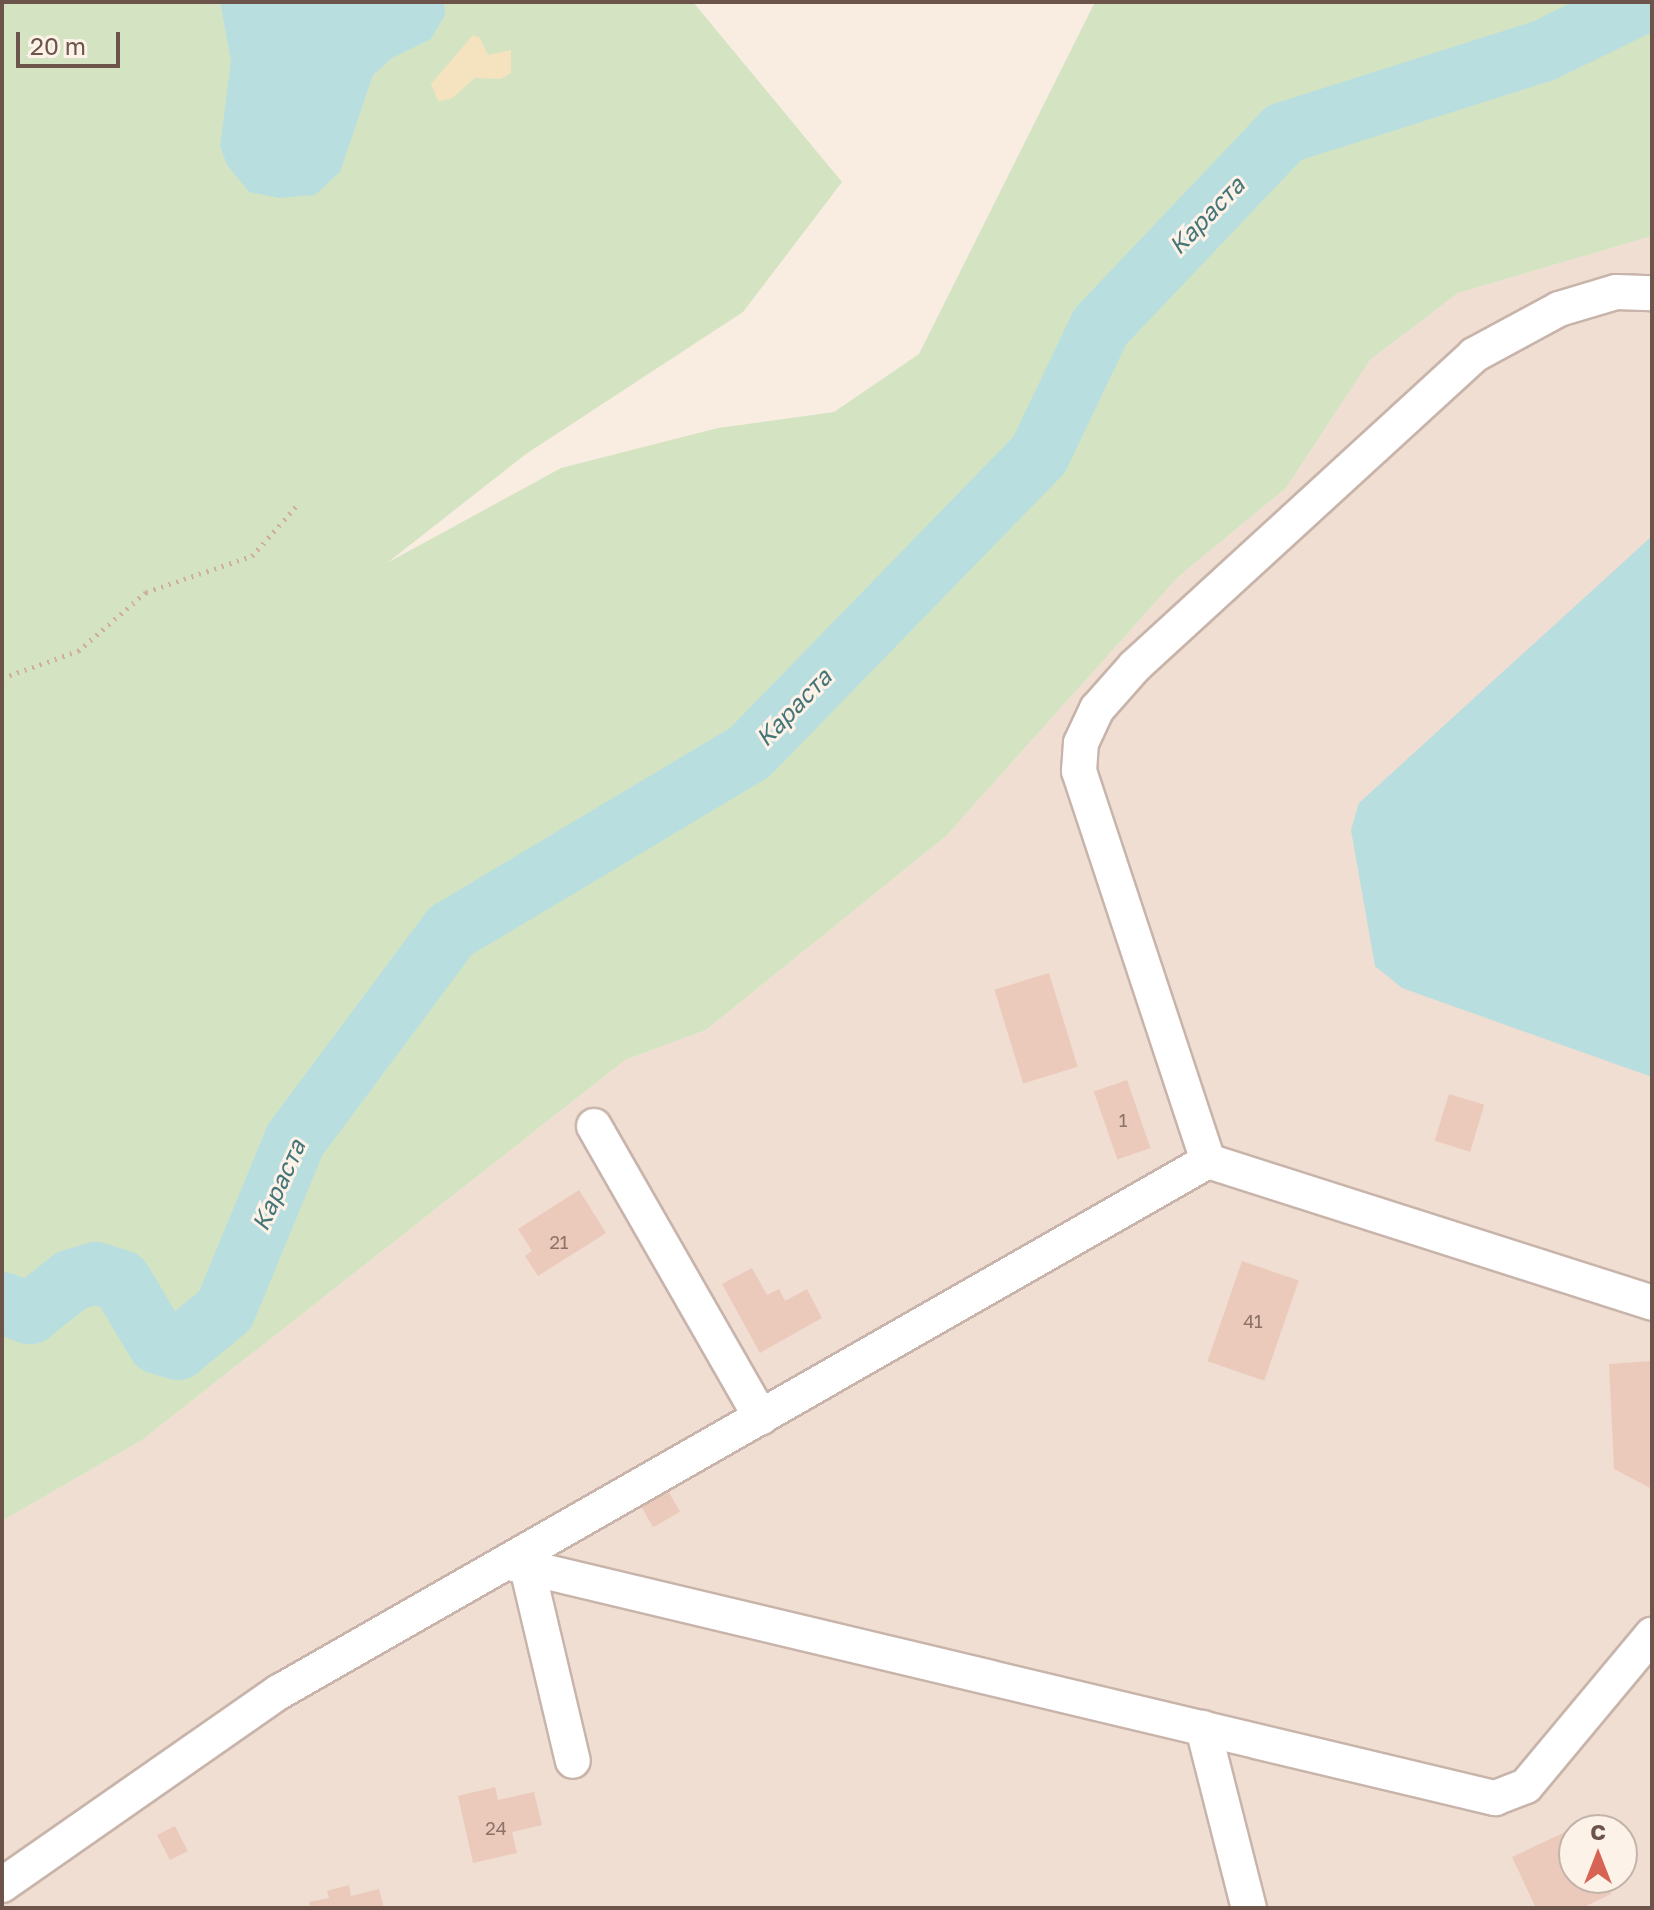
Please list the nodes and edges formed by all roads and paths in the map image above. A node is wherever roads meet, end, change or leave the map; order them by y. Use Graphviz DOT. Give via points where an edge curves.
graph roads {
  1 [pos="1652,293"];
  2 [pos="300,502"];
  3 [pos="2,678"];
  4 [pos="594,1126"];
  5 [pos="1208,1161"];
  6 [pos="1652,1303"];
  7 [pos="761,1418"];
  8 [pos="518,1565"];
  9 [pos="1652,1635"];
  10 [pos="1203,1728"];
  11 [pos="573,1761"];
  12 [pos="2,1885"];
  13 [pos="1249,1908"];
  1 -- 5 [label="street" via="1616,292 1559,309 1474,355 1135,666 1097,709 1081,743 1079,771"];
  2 -- 3 [label="path" via="252,556 146,592 78,651"];
  4 -- 7 [label="street"];
  5 -- 6 [label="street"];
  5 -- 7 [label="street"];
  7 -- 8 [label="street"];
  8 -- 10 [label="street"];
  8 -- 11 [label="street"];
  8 -- 12 [label="street" via="279,1692"];
  9 -- 10 [label="street" via="1526,1786 1495,1798"];
  10 -- 13 [label="street"];
}
